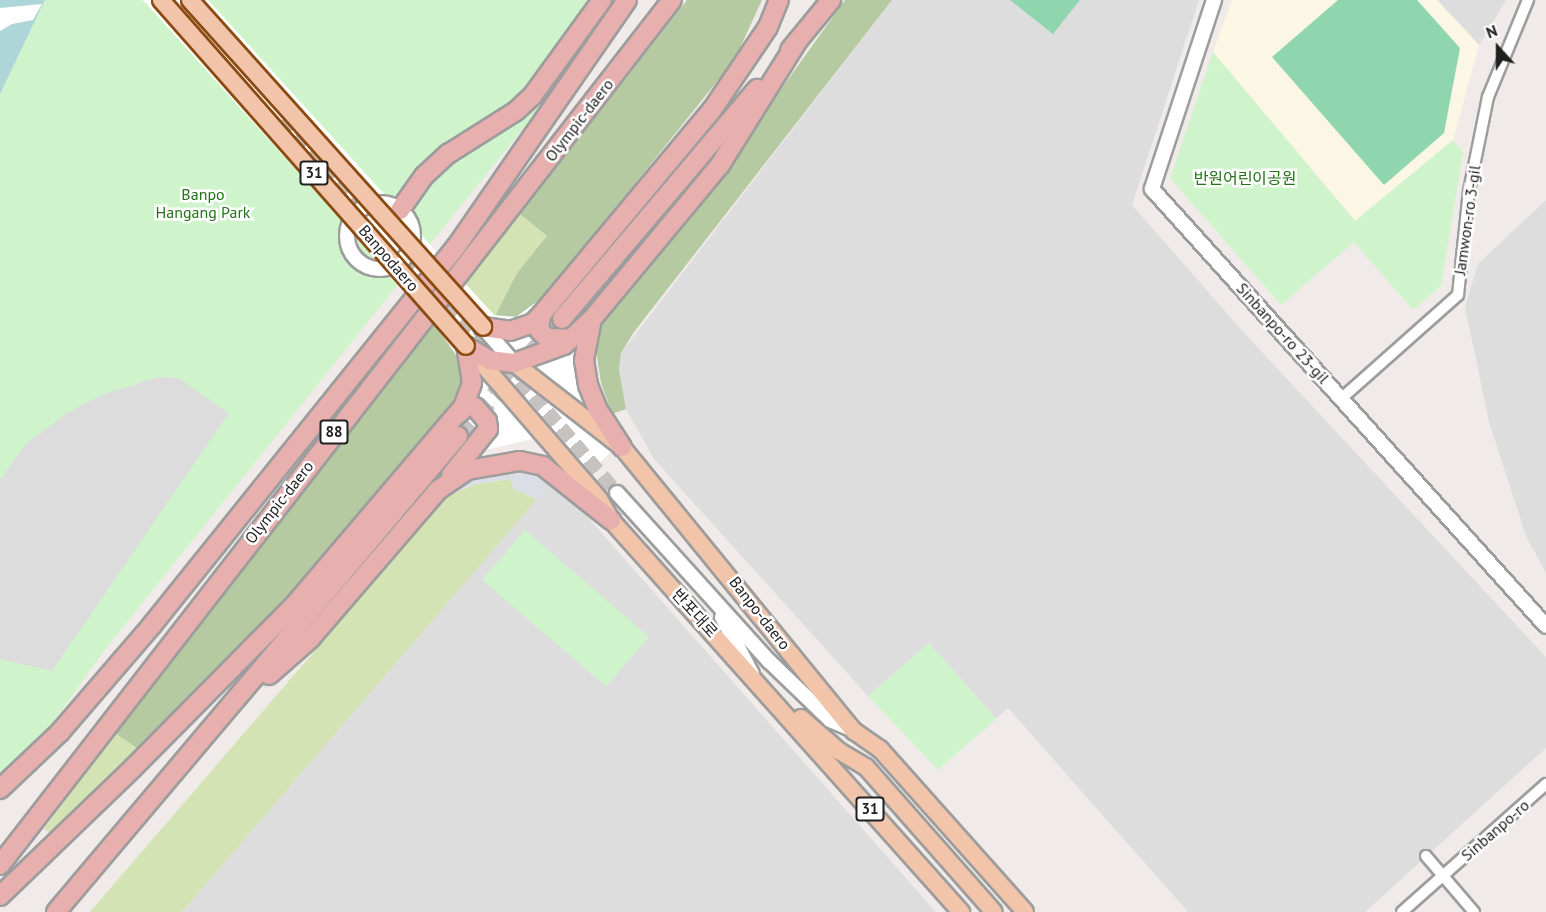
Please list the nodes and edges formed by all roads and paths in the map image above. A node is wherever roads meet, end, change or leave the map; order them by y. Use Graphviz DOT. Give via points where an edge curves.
graph roads {
  1 [pos="161,0"];
  2 [pos="190,0"];
  3 [pos="602,0"];
  4 [pos="627,0"];
  5 [pos="672,0"];
  6 [pos="779,0"];
  7 [pos="831,0"];
  8 [pos="1214,0"];
  9 [pos="1528,0"];
  10 [pos="796,42"];
  11 [pos="400,210"];
  12 [pos="456,247"];
  13 [pos="541,315"];
  14 [pos="562,319"];
  15 [pos="592,319"];
  16 [pos="483,327"];
  17 [pos="574,338"];
  18 [pos="466,346"];
  19 [pos="514,363"];
  20 [pos="375,381"];
  21 [pos="1342,398"];
  22 [pos="454,428"];
  23 [pos="622,447"];
  24 [pos="311,461"];
  25 [pos="438,490"];
  26 [pos="617,493"];
  27 [pos="611,520"];
  28 [pos="711,600"];
  29 [pos="152,626"];
  30 [pos="1546,626"];
  31 [pos="753,678"];
  32 [pos="778,706"];
  33 [pos="227,711"];
  34 [pos="854,731"];
  35 [pos="866,767"];
  36 [pos="1546,784"];
  37 [pos="0,789"];
  38 [pos="1426,856"];
  39 [pos="0,865"];
  40 [pos="1443,875"];
  41 [pos="0,896"];
  42 [pos="56,912"];
  43 [pos="961,912"];
  44 [pos="994,912"];
  45 [pos="1025,912"];
  46 [pos="1402,912"];
  47 [pos="1474,912"];
  1 -- 18 [label="main road, Banpodaero / 31, bridge"];
  2 -- 16 [label="main road, Banpodaero / 31, bridge"];
  3 -- 11 [label="highway" via="533,95 516,111 448,154 424,176"];
  4 -- 12 [label="highway"];
  5 -- 20 [label="highway, Olympic-daero / 88"];
  6 -- 13 [label="highway" via="768,27 712,110"];
  7 -- 10 [label="highway"];
  8 -- 21 [label="street, Sinbanpo-ro 23-gil" via="1152,189"];
  9 -- 21 [label="street, Jamwon-ro 3-gil" via="1488,98 1469,191 1458,295"];
  10 -- 14 [label="highway"];
  10 -- 15 [label="highway" via="720,165"];
  11 -- 11 [label="street" via="392,205 373,204 354,215 347,232 348,246 365,266 395,266 409,252 413,234"];
  12 -- 20 [label="highway"];
  12 -- 29 [label="highway"];
  13 -- 16 [label="highway" via="533,323 510,331"];
  13 -- 17 [label="highway" via="539,330 546,338"];
  15 -- 17 [label="highway"];
  15 -- 23 [label="highway" via="584,360 588,384 598,410"];
  16 -- 19 [label="street, Banpo-daero / 31"];
  17 -- 19 [label="highway" via="548,353"];
  18 -- 19 [label="highway" via="489,360"];
  18 -- 22 [label="highway" via="472,383"];
  18 -- 27 [label="main road, Banpodaero / 31" via="526,411 599,499"];
  19 -- 23 [label="main road, Banpo-daero / 31"];
  20 -- 24 [label="highway, Olympic-daero / 88"];
  21 -- 30 [label="street, Sinbanpo-ro 23-gil"];
  22 -- 25 [label="highway" via="468,405 482,414 488,429"];
  22 -- 33 [label="highway"];
  22 -- 41 [label="highway" via="296,603 134,768"];
  23 -- 34 [label="main road, Banpo-daero / 31" via="723,565"];
  24 -- 29 [label="highway"];
  24 -- 39 [label="highway, Olympic-daero / 88"];
  25 -- 27 [label="highway" via="478,466 530,462 551,470"];
  25 -- 33 [label="highway" via="310,639"];
  26 -- 28 [label="street, Banpo-daero"];
  27 -- 31 [label="main road, 반포대로 / 31"];
  28 -- 31 [label="street"];
  28 -- 34 [label="street" via="830,720"];
  29 -- 37 [label="highway" via="60,732"];
  31 -- 32 [label="main road, 반포대로 / 31"];
  32 -- 35 [label="main road, 31" via="797,715 839,751"];
  32 -- 43 [label="main road, 31"];
  33 -- 42 [label="highway"];
  34 -- 35 [label="main road, 31"];
  34 -- 45 [label="main road, Banpo-daero / 31" via="880,749"];
  35 -- 44 [label="main road, 31"];
  36 -- 40 [label="street, Sinbanpo-ro"];
  38 -- 40 [label="street"];
  40 -- 46 [label="street, Sinbanpo-ro"];
  40 -- 47 [label="street"];
}
